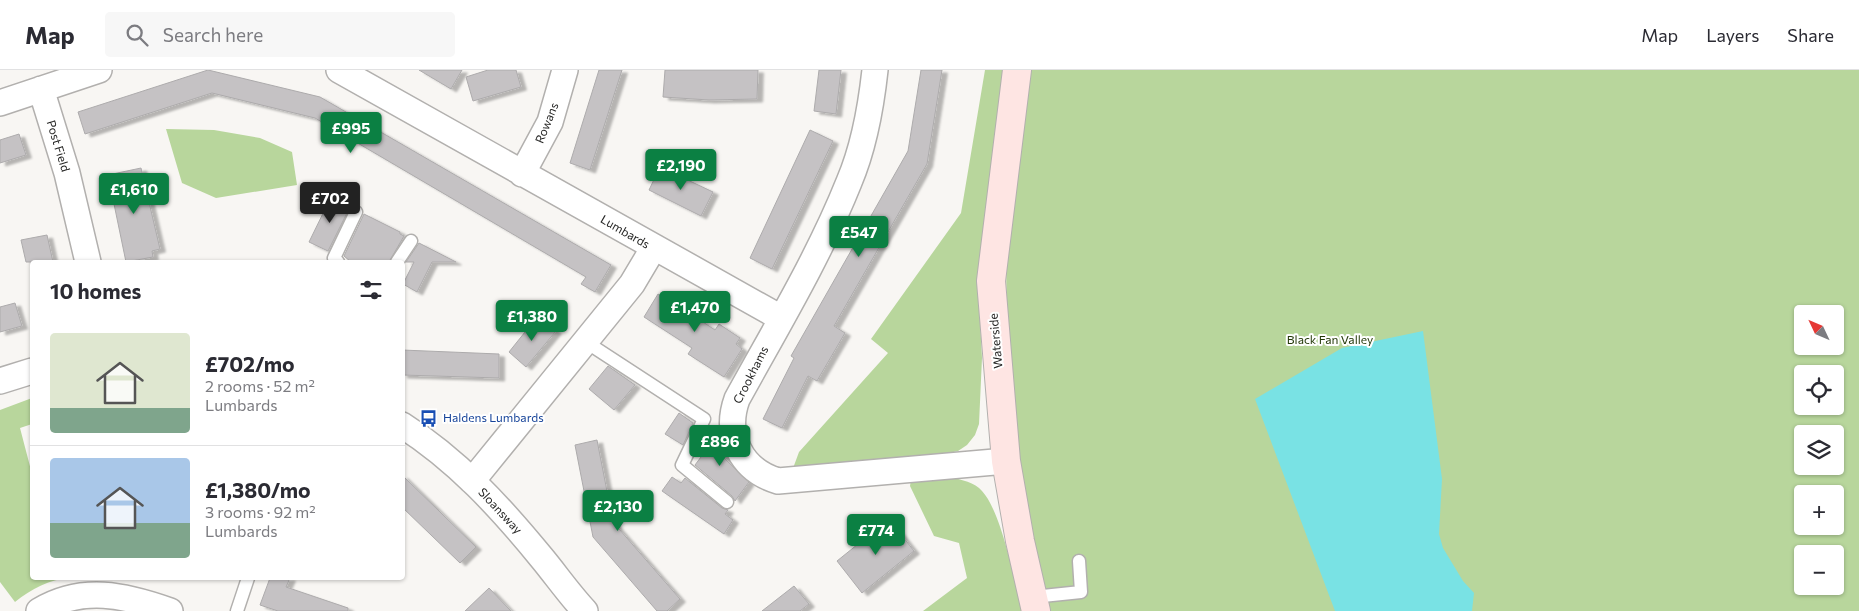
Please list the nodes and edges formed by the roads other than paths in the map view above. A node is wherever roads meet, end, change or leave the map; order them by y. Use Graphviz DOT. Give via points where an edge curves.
graph roads {
  1 [pos="99,70"];
  2 [pos="339,70"];
  3 [pos="565,70"];
  4 [pos="875,70"];
  5 [pos="1016,70"];
  6 [pos="41,90"];
  7 [pos="0,103"];
  8 [pos="522,174"];
  9 [pos="356,212"];
  10 [pos="411,241"];
  11 [pos="654,247"];
  12 [pos="88,260"];
  13 [pos="336,260"];
  14 [pos="398,260"];
  15 [pos="781,318"];
  16 [pos="586,342"];
  17 [pos="30,372"];
  18 [pos="0,380"];
  19 [pos="405,426"];
  20 [pos="1006,461"];
  21 [pos="472,481"];
  22 [pos="727,502"];
  23 [pos="1079,561"];
  24 [pos="247,580"];
  25 [pos="1034,604"];
  26 [pos="578,609"];
  27 [pos="39,611"];
  28 [pos="170,611"];
  29 [pos="237,611"];
  1 -- 6 [label="street"];
  2 -- 8 [label="street, Lumbards"];
  3 -- 8 [label="street, Rowans" via="550,122"];
  4 -- 15 [label="street, Crookhams" via="863,139 850,181 823,241"];
  5 -- 20 [label="main road, Waterside" via="991,281"];
  6 -- 7 [label="street"];
  6 -- 12 [label="street, Post Field" via="67,173"];
  8 -- 11 [label="street, Lumbards"];
  9 -- 13 [label="lane" via="334,258"];
  10 -- 14 [label="lane"];
  11 -- 15 [label="street"];
  11 -- 16 [label="street, Lumbards" via="632,284"];
  15 -- 20 [label="street, Crookhams" via="732,412 731,423 739,452 756,472 778,482"];
  16 -- 21 [label="street, Lumbards"];
  16 -- 22 [label="lane" via="704,419 682,465"];
  17 -- 18 [label="street"];
  19 -- 21 [label="street, Sloansway" via="445,454"];
  20 -- 25 [label="main road, Waterside"];
  21 -- 26 [label="street, Sloansway" via="536,550"];
  23 -- 25 [label="lane" via="1081,592"];
  24 -- 29 [label="lane"];
  27 -- 28 [label="street" via="65,599 105,594 133,598"];
}
